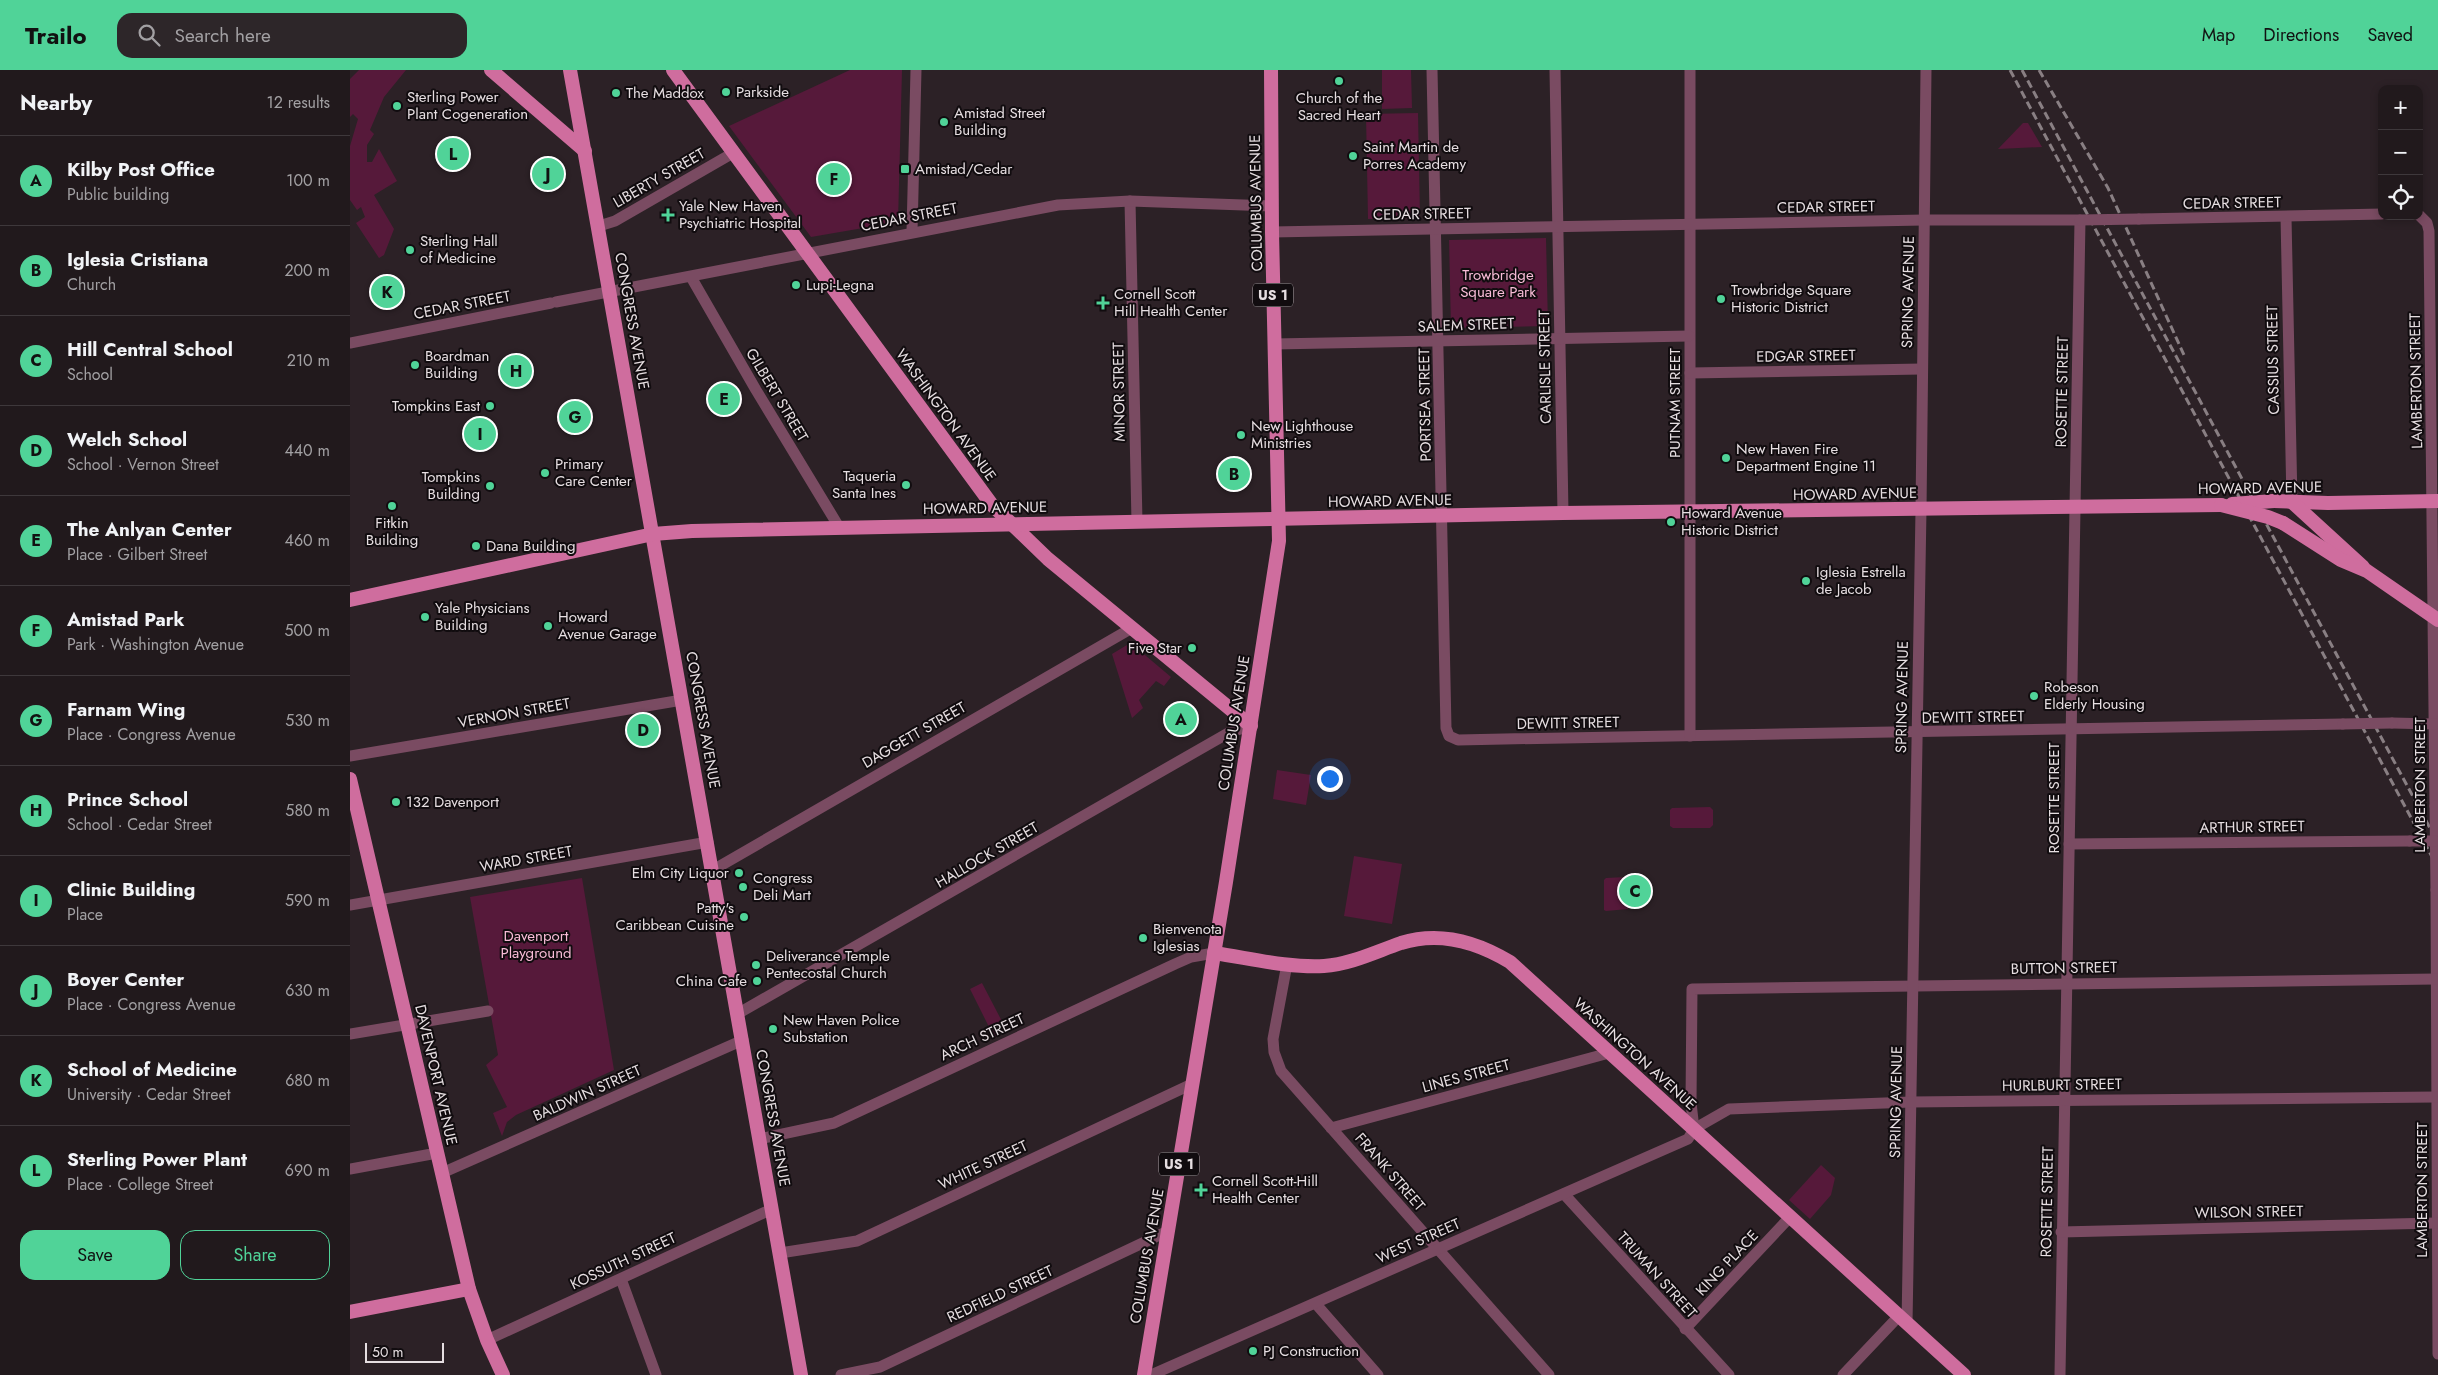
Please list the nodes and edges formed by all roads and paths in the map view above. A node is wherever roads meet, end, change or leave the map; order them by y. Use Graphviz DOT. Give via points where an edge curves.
graph roads {
  1 [pos="491,70"];
  2 [pos="570,70"];
  3 [pos="916,70"];
  4 [pos="1271,70"];
  5 [pos="1432,70"];
  6 [pos="1555,70"];
  7 [pos="1690,70"];
  8 [pos="1926,70"];
  9 [pos="677,71"];
  10 [pos="585,150"];
  11 [pos="733,153"];
  12 [pos="1130,201"];
  13 [pos="1272,206"];
  14 [pos="2378,214"];
  15 [pos="2286,218"];
  16 [pos="1924,220"];
  17 [pos="2423,220"];
  18 [pos="2080,222"];
  19 [pos="1690,224"];
  20 [pos="599,226"];
  21 [pos="1558,226"];
  22 [pos="1436,228"];
  23 [pos="912,232"];
  24 [pos="1272,232"];
  25 [pos="806,253"];
  26 [pos="691,277"];
  27 [pos="610,291"];
  28 [pos="2434,320"];
  29 [pos="1690,336"];
  30 [pos="1560,337"];
  31 [pos="1439,340"];
  32 [pos="350,343"];
  33 [pos="1274,344"];
  34 [pos="1922,369"];
  35 [pos="1690,373"];
  36 [pos="2435,501"];
  37 [pos="2292,502"];
  38 [pos="2221,505"];
  39 [pos="2074,506"];
  40 [pos="1921,510"];
  41 [pos="1690,512"];
  42 [pos="1563,513"];
  43 [pos="1442,516"];
  44 [pos="1279,520"];
  45 [pos="1137,522"];
  46 [pos="1012,524"];
  47 [pos="839,526"];
  48 [pos="653,534"];
  49 [pos="2367,571"];
  50 [pos="350,600"];
  51 [pos="2436,619"];
  52 [pos="1132,628"];
  53 [pos="2436,686"];
  54 [pos="682,700"];
  55 [pos="2435,724"];
  56 [pos="1251,726"];
  57 [pos="2070,730"];
  58 [pos="1917,732"];
  59 [pos="1690,736"];
  60 [pos="1452,738"];
  61 [pos="350,756"];
  62 [pos="350,779"];
  63 [pos="2437,820"];
  64 [pos="2435,840"];
  65 [pos="708,842"];
  66 [pos="2069,844"];
  67 [pos="713,870"];
  68 [pos="378,900"];
  69 [pos="350,904"];
  70 [pos="1214,953"];
  71 [pos="1287,964"];
  72 [pos="2436,979"];
  73 [pos="2066,983"];
  74 [pos="1912,985"];
  75 [pos="488,1011"];
  76 [pos="739,1013"];
  77 [pos="408,1024"];
  78 [pos="350,1034"];
  79 [pos="743,1040"];
  80 [pos="1609,1053"];
  81 [pos="1192,1084"];
  82 [pos="2436,1097"];
  83 [pos="2065,1100"];
  84 [pos="1912,1102"];
  85 [pos="1331,1128"];
  86 [pos="1694,1129"];
  87 [pos="760,1139"];
  88 [pos="438,1153"];
  89 [pos="350,1169"];
  90 [pos="442,1173"];
  91 [pos="1564,1194"];
  92 [pos="772,1209"];
  93 [pos="1790,1217"];
  94 [pos="2436,1223"];
  95 [pos="1168,1231"];
  96 [pos="2061,1232"];
  97 [pos="1437,1249"];
  98 [pos="780,1253"];
  99 [pos="621,1279"];
  100 [pos="469,1288"];
  101 [pos="1316,1304"];
  102 [pos="350,1312"];
  103 [pos="1903,1320"];
  104 [pos="1685,1329"];
  105 [pos="487,1340"];
  106 [pos="2438,1354"];
  107 [pos="1167,1372"];
  108 [pos="503,1375"];
  109 [pos="656,1375"];
  110 [pos="801,1375"];
  111 [pos="840,1375"];
  112 [pos="1144,1375"];
  113 [pos="1150,1375"];
  114 [pos="1378,1375"];
  115 [pos="1550,1375"];
  116 [pos="1728,1375"];
  117 [pos="1843,1375"];
  118 [pos="1964,1375"];
  119 [pos="2060,1375"];
  1 -- 10 [label="main road"];
  2 -- 10 [label="main road, CONGRESS AVENUE"];
  3 -- 23 [label="street"];
  4 -- 13 [label="main road, COLUMBUS AVENUE / US 1"];
  5 -- 22 [label="street, PORTSEA STREET"];
  6 -- 21 [label="street, CARLISLE STREET"];
  7 -- 19 [label="street, PUTNAM STREET"];
  8 -- 16 [label="street, SPRING AVENUE"];
  9 -- 11 [label="main road, WASHINGTON AVENUE"];
  10 -- 20 [label="main road, CONGRESS AVENUE"];
  11 -- 20 [label="street, LIBERTY STREET" via="615,221"];
  11 -- 25 [label="main road, WASHINGTON AVENUE"];
  12 -- 13 [label="street, CEDAR STREET"];
  12 -- 23 [label="street, CEDAR STREET" via="1058,205"];
  12 -- 45 [label="street, MINOR STREET"];
  13 -- 24 [label="main road, COLUMBUS AVENUE / US 1"];
  14 -- 15 [label="street, CEDAR STREET"];
  15 -- 18 [label="street, CEDAR STREET, bridge"];
  15 -- 37 [label="street, CASSIUS STREET"];
  16 -- 18 [label="street, CEDAR STREET"];
  16 -- 19 [label="street, CEDAR STREET"];
  16 -- 34 [label="street, SPRING AVENUE"];
  17 -- 28 [label="street, LAMBERTON STREET" via="2429,231"];
  18 -- 39 [label="street, ROSETTE STREET"];
  19 -- 21 [label="street, CEDAR STREET"];
  19 -- 29 [label="street, PUTNAM STREET"];
  20 -- 27 [label="main road, CONGRESS AVENUE"];
  21 -- 22 [label="street, CEDAR STREET"];
  21 -- 30 [label="street, CARLISLE STREET"];
  22 -- 24 [label="street, CEDAR STREET"];
  22 -- 31 [label="street, PORTSEA STREET"];
  23 -- 25 [label="street, CEDAR STREET"];
  24 -- 33 [label="main road, COLUMBUS AVENUE / US 1"];
  25 -- 26 [label="street, CEDAR STREET"];
  25 -- 46 [label="main road, WASHINGTON AVENUE" via="992,505"];
  26 -- 27 [label="street, CEDAR STREET"];
  26 -- 47 [label="street, GILBERT STREET"];
  27 -- 32 [label="street, CEDAR STREET"];
  27 -- 48 [label="main road, CONGRESS AVENUE"];
  28 -- 36 [label="street, LAMBERTON STREET"];
  29 -- 30 [label="street, SALEM STREET"];
  29 -- 35 [label="street, PUTNAM STREET"];
  30 -- 31 [label="street, SALEM STREET"];
  30 -- 42 [label="street, CARLISLE STREET"];
  31 -- 33 [label="street, SALEM STREET"];
  31 -- 43 [label="street, PORTSEA STREET"];
  33 -- 44 [label="main road, COLUMBUS AVENUE / US 1"];
  34 -- 35 [label="street, EDGAR STREET"];
  34 -- 40 [label="street, SPRING AVENUE"];
  35 -- 41 [label="street, PUTNAM STREET"];
  36 -- 37 [label="main road, HOWARD AVENUE"];
  36 -- 51 [label="street, LAMBERTON STREET"];
  37 -- 38 [label="main road, HOWARD AVENUE, bridge"];
  37 -- 49 [label="main road"];
  38 -- 39 [label="main road, HOWARD AVENUE"];
  38 -- 49 [label="main road, bridge" via="2283,523 2340,560"];
  39 -- 40 [label="main road, HOWARD AVENUE"];
  39 -- 57 [label="street, ROSETTE STREET"];
  40 -- 41 [label="main road, HOWARD AVENUE"];
  40 -- 58 [label="street, SPRING AVENUE"];
  41 -- 42 [label="main road, HOWARD AVENUE"];
  41 -- 59 [label="street, PUTNAM STREET"];
  42 -- 43 [label="main road, HOWARD AVENUE"];
  43 -- 44 [label="main road, HOWARD AVENUE"];
  43 -- 60 [label="street, PORTSEA STREET" via="1446,728"];
  44 -- 45 [label="main road, HOWARD AVENUE"];
  44 -- 56 [label="main road, COLUMBUS AVENUE / US 1" via="1279,541"];
  45 -- 46 [label="main road, HOWARD AVENUE"];
  46 -- 47 [label="main road, HOWARD AVENUE"];
  46 -- 52 [label="main road, WASHINGTON AVENUE"];
  47 -- 48 [label="main road, HOWARD AVENUE"];
  48 -- 50 [label="main road, HOWARD AVENUE"];
  48 -- 54 [label="main road, CONGRESS AVENUE"];
  49 -- 51 [label="main road"];
  51 -- 53 [label="street, LAMBERTON STREET"];
  52 -- 56 [label="main road, WASHINGTON AVENUE"];
  52 -- 67 [label="street, DAGGETT STREET"];
  53 -- 55 [label="street, LAMBERTON STREET"];
  54 -- 61 [label="street, VERNON STREET"];
  54 -- 65 [label="main road, CONGRESS AVENUE"];
  55 -- 57 [label="street, DEWITT STREET, bridge"];
  55 -- 63 [label="street, LAMBERTON STREET, bridge"];
  56 -- 70 [label="main road, COLUMBUS AVENUE / US 1"];
  56 -- 76 [label="street, HALLOCK STREET" via="1230,732"];
  57 -- 58 [label="street, DEWITT STREET"];
  57 -- 66 [label="street, ROSETTE STREET"];
  58 -- 59 [label="street, DEWITT STREET"];
  58 -- 74 [label="street, SPRING AVENUE"];
  59 -- 60 [label="street, DEWITT STREET"];
  62 -- 68 [label="main road, DAVENPORT AVENUE"];
  63 -- 64 [label="street, LAMBERTON STREET, bridge"];
  64 -- 66 [label="street, ARTHUR STREET, bridge"];
  64 -- 72 [label="street, LAMBERTON STREET, bridge"];
  65 -- 67 [label="main road, CONGRESS AVENUE"];
  65 -- 68 [label="street, WARD STREET"];
  66 -- 73 [label="street, ROSETTE STREET"];
  67 -- 76 [label="main road, CONGRESS AVENUE"];
  68 -- 69 [label="street, WARD STREET"];
  68 -- 77 [label="main road, DAVENPORT AVENUE"];
  70 -- 71 [label="main road, WASHINGTON AVENUE"];
  70 -- 81 [label="main road, COLUMBUS AVENUE / US 1"];
  70 -- 87 [label="street, ARCH STREET" via="1175,964 834,1123"];
  71 -- 80 [label="main road, WASHINGTON AVENUE" via="1339,964 1420,939 1465,942 1488,949 1510,962"];
  71 -- 85 [label="street, FRANK STREET" via="1274,1031 1274,1052 1284,1075"];
  72 -- 73 [label="street, BUTTON STREET"];
  72 -- 82 [label="street, LAMBERTON STREET"];
  73 -- 74 [label="street, BUTTON STREET"];
  73 -- 83 [label="street, ROSETTE STREET"];
  74 -- 84 [label="street, SPRING AVENUE"];
  74 -- 86 [label="street, BUTTON STREET" via="1692,989 1691,1103"];
  75 -- 77 [label="street"];
  76 -- 79 [label="main road, CONGRESS AVENUE"];
  77 -- 78 [label="street"];
  77 -- 88 [label="main road, DAVENPORT AVENUE"];
  79 -- 87 [label="main road, CONGRESS AVENUE"];
  79 -- 90 [label="street, BALDWIN STREET"];
  80 -- 85 [label="street, LINES STREET"];
  80 -- 86 [label="main road, WASHINGTON AVENUE"];
  81 -- 95 [label="main road, COLUMBUS AVENUE / US 1"];
  81 -- 98 [label="street, WHITE STREET" via="856,1241"];
  82 -- 83 [label="street, HURLBURT STREET"];
  82 -- 94 [label="street, LAMBERTON STREET"];
  83 -- 84 [label="street, HURLBURT STREET"];
  83 -- 96 [label="street, ROSETTE STREET"];
  84 -- 86 [label="street, HURLBURT STREET" via="1729,1109"];
  84 -- 103 [label="street, SPRING AVENUE"];
  85 -- 97 [label="street, FRANK STREET"];
  86 -- 91 [label="street, WEST STREET" via="1688,1138"];
  86 -- 93 [label="main road, WASHINGTON AVENUE"];
  87 -- 92 [label="main road, CONGRESS AVENUE"];
  88 -- 89 [label="street"];
  88 -- 90 [label="main road, DAVENPORT AVENUE"];
  90 -- 100 [label="main road, DAVENPORT AVENUE"];
  91 -- 97 [label="street, WEST STREET"];
  91 -- 104 [label="street, TRUMAN STREET"];
  92 -- 98 [label="main road, CONGRESS AVENUE"];
  92 -- 99 [label="street, KOSSUTH STREET"];
  93 -- 103 [label="main road, WASHINGTON AVENUE"];
  93 -- 104 [label="street, KING PLACE"];
  94 -- 96 [label="street, WILSON STREET"];
  94 -- 106 [label="street, LAMBERTON STREET"];
  95 -- 111 [label="street, REDFIELD STREET" via="880,1367"];
  95 -- 112 [label="main road, COLUMBUS AVENUE / US 1"];
  96 -- 119 [label="street, ROSETTE STREET"];
  97 -- 101 [label="street, WEST STREET"];
  97 -- 115 [label="street, FRANK STREET"];
  98 -- 110 [label="main road, CONGRESS AVENUE"];
  99 -- 105 [label="street, KOSSUTH STREET"];
  99 -- 109 [label="street"];
  100 -- 102 [label="main road"];
  100 -- 105 [label="main road, DAVENPORT AVENUE"];
  101 -- 107 [label="street, WEST STREET"];
  101 -- 114 [label="street"];
  103 -- 117 [label="street"];
  103 -- 118 [label="main road, WASHINGTON AVENUE"];
  104 -- 116 [label="street, TRUMAN STREET"];
  105 -- 108 [label="main road, DAVENPORT AVENUE"];
  107 -- 113 [label="street, WEST STREET"];
}
